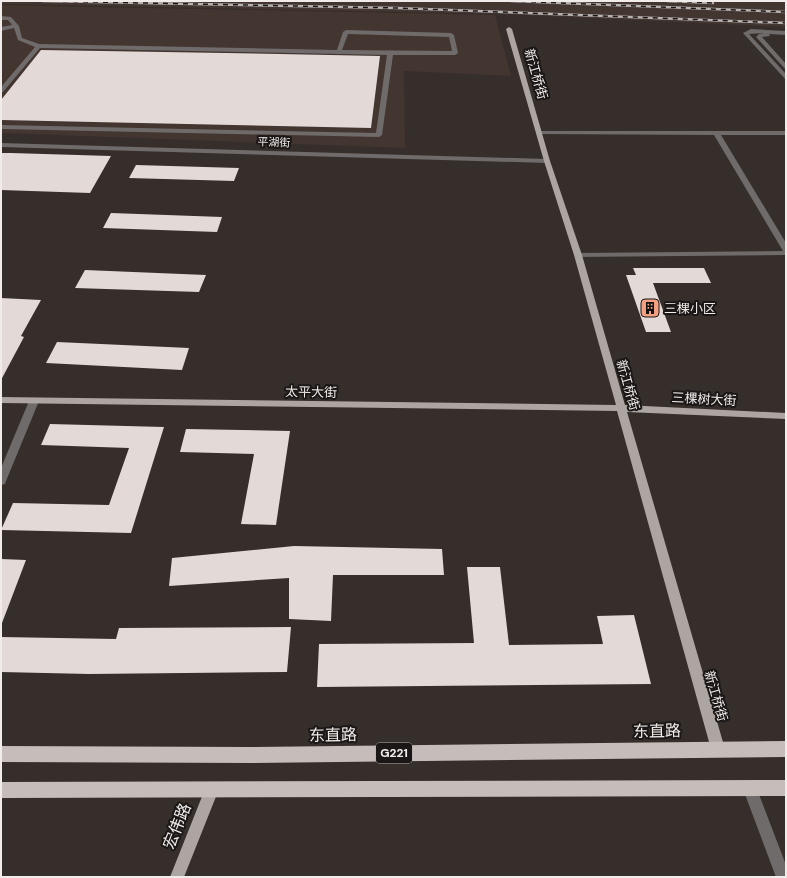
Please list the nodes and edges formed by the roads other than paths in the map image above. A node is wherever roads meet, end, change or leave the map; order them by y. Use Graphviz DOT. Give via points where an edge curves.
graph roads {
  1 [pos="1,18"];
  2 [pos="16,26"];
  3 [pos="509,28"];
  4 [pos="1,29"];
  5 [pos="786,32"];
  6 [pos="786,36"];
  7 [pos="38,46"];
  8 [pos="339,52"];
  9 [pos="390,53"];
  10 [pos="786,68"];
  11 [pos="786,78"];
  12 [pos="1,91"];
  13 [pos="1,127"];
  14 [pos="540,133"];
  15 [pos="786,133"];
  16 [pos="717,134"];
  17 [pos="1,145"];
  18 [pos="547,161"];
  19 [pos="786,250"];
  20 [pos="786,253"];
  21 [pos="578,255"];
  22 [pos="1,400"];
  23 [pos="34,401"];
  24 [pos="622,408"];
  25 [pos="786,416"];
  26 [pos="1,481"];
  27 [pos="718,749"];
  28 [pos="786,749"];
  29 [pos="1,754"];
  30 [pos="786,788"];
  31 [pos="212,789"];
  32 [pos="750,789"];
  33 [pos="1,790"];
  34 [pos="177,877"];
  35 [pos="783,877"];
  1 -- 2 [label="street" via="9,18"];
  2 -- 4 [label="street"];
  2 -- 7 [label="street" via="20,39"];
  3 -- 14 [label="main road, 新江桥街"];
  5 -- 11 [label="street" via="746,33"];
  6 -- 10 [label="street" via="759,37"];
  7 -- 8 [label="street"];
  7 -- 12 [label="street"];
  8 -- 9 [label="street"];
  8 -- 9 [label="street" via="346,32 451,35 455,52"];
  9 -- 13 [label="street" via="379,135"];
  14 -- 16 [label="street"];
  14 -- 18 [label="main road, 新江桥街"];
  15 -- 16 [label="street"];
  16 -- 19 [label="street"];
  17 -- 18 [label="street, 平湖街"];
  18 -- 21 [label="main road, 新江桥街"];
  20 -- 21 [label="street"];
  21 -- 24 [label="main road, 新江桥街"];
  22 -- 23 [label="main road, 太平大街"];
  23 -- 24 [label="main road, 太平大街"];
  23 -- 26 [label="street"];
  24 -- 25 [label="main road, 三棵树大街"];
  24 -- 27 [label="main road, 新江桥街"];
  27 -- 28 [label="highway, 东直路 / G221"];
  27 -- 29 [label="highway, 东直路 / G221"];
  30 -- 32 [label="highway"];
  31 -- 32 [label="highway"];
  31 -- 33 [label="highway"];
  31 -- 34 [label="main road, 宏伟路"];
  32 -- 35 [label="street"];
}
